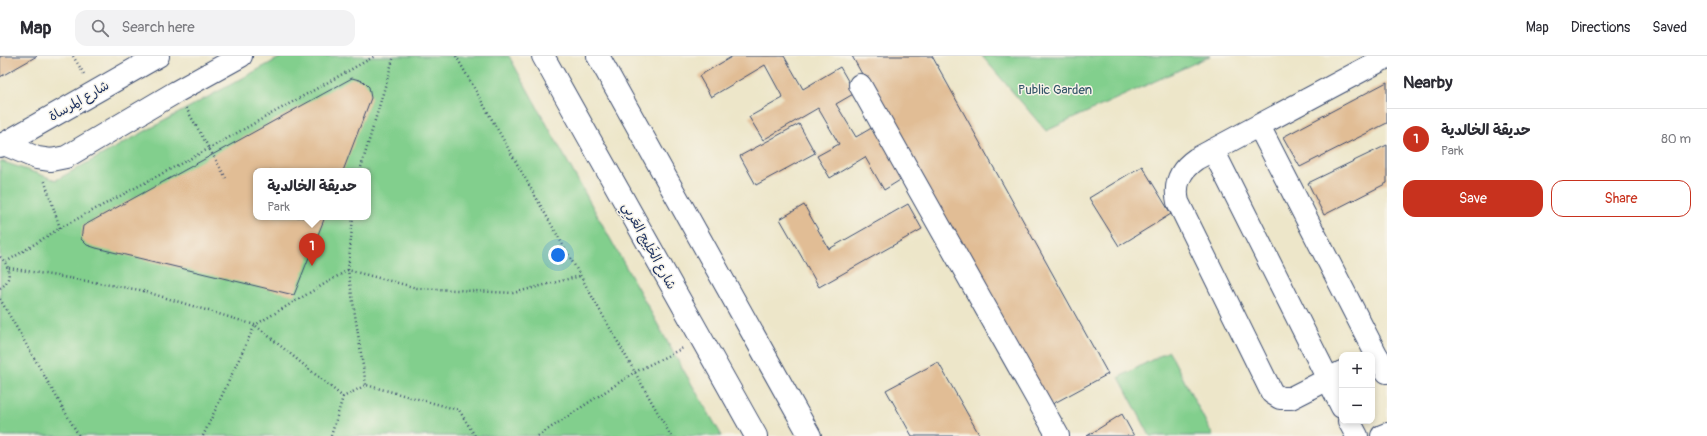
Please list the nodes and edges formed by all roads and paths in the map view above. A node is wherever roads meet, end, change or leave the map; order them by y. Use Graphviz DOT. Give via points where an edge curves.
graph roads {
  1 [pos="158,56"];
  2 [pos="241,56"];
  3 [pos="375,56"];
  4 [pos="394,56"];
  5 [pos="456,56"];
  6 [pos="542,56"];
  7 [pos="1387,57"];
  8 [pos="604,58"];
  9 [pos="860,85"];
  10 [pos="176,92"];
  11 [pos="1259,126"];
  12 [pos="2,145"];
  13 [pos="210,148"];
  14 [pos="1213,150"];
  15 [pos="38,158"];
  16 [pos="361,168"];
  17 [pos="226,178"];
  18 [pos="353,220"];
  19 [pos="60,228"];
  20 [pos="0,257"];
  21 [pos="6,262"];
  22 [pos="9,268"];
  23 [pos="348,270"];
  24 [pos="580,276"];
  25 [pos="0,288"];
  26 [pos="0,299"];
  27 [pos="254,326"];
  28 [pos="701,339"];
  29 [pos="1381,358"];
  30 [pos="635,372"];
  31 [pos="1335,375"];
  32 [pos="366,385"];
  33 [pos="1339,393"];
  34 [pos="343,397"];
  35 [pos="1387,434"];
  36 [pos="79,436"];
  37 [pos="203,436"];
  38 [pos="331,436"];
  39 [pos="474,436"];
  40 [pos="538,436"];
  41 [pos="671,436"];
  42 [pos="756,436"];
  43 [pos="810,436"];
  44 [pos="1058,436"];
  45 [pos="1382,436"];
  1 -- 12 [label="main road, شارع المِرساة"];
  2 -- 10 [label="main road"];
  3 -- 13 [label="path"];
  4 -- 16 [label="path"];
  5 -- 24 [label="path"];
  6 -- 28 [label="main road, شارع الخَلِيج العَربِي"];
  7 -- 11 [label="main road"];
  8 -- 43 [label="main road"];
  9 -- 44 [label="main road"];
  10 -- 13 [label="path"];
  10 -- 15 [label="main road" via="66,157 51,160"];
  11 -- 14 [label="main road"];
  11 -- 29 [label="main road"];
  12 -- 15 [label="main road"];
  13 -- 17 [label="path"];
  13 -- 19 [label="path"];
  14 -- 31 [label="main road"];
  14 -- 31 [label="main road" via="1196,159 1179,176 1176,193 1178,202 1269,388 1276,396 1286,399"];
  15 -- 19 [label="path"];
  18 -- 23 [label="path"];
  19 -- 21 [label="path"];
  20 -- 21 [label="path"];
  21 -- 22 [label="path"];
  22 -- 25 [label="path" via="9,277"];
  22 -- 27 [label="path" via="140,290"];
  23 -- 24 [label="path" via="417,288 514,293"];
  23 -- 27 [label="path"];
  23 -- 32 [label="path"];
  24 -- 30 [label="path"];
  26 -- 36 [label="path"];
  27 -- 34 [label="path"];
  27 -- 37 [label="path"];
  28 -- 30 [label="path"];
  28 -- 42 [label="main road, شارع الخَلِيج العَربِي"];
  30 -- 40 [label="path"];
  30 -- 41 [label="path"];
  31 -- 33 [label="main road"];
  32 -- 34 [label="path"];
  32 -- 39 [label="path" via="460,410"];
  34 -- 38 [label="path"];
  35 -- 45 [label="main road"];
}
